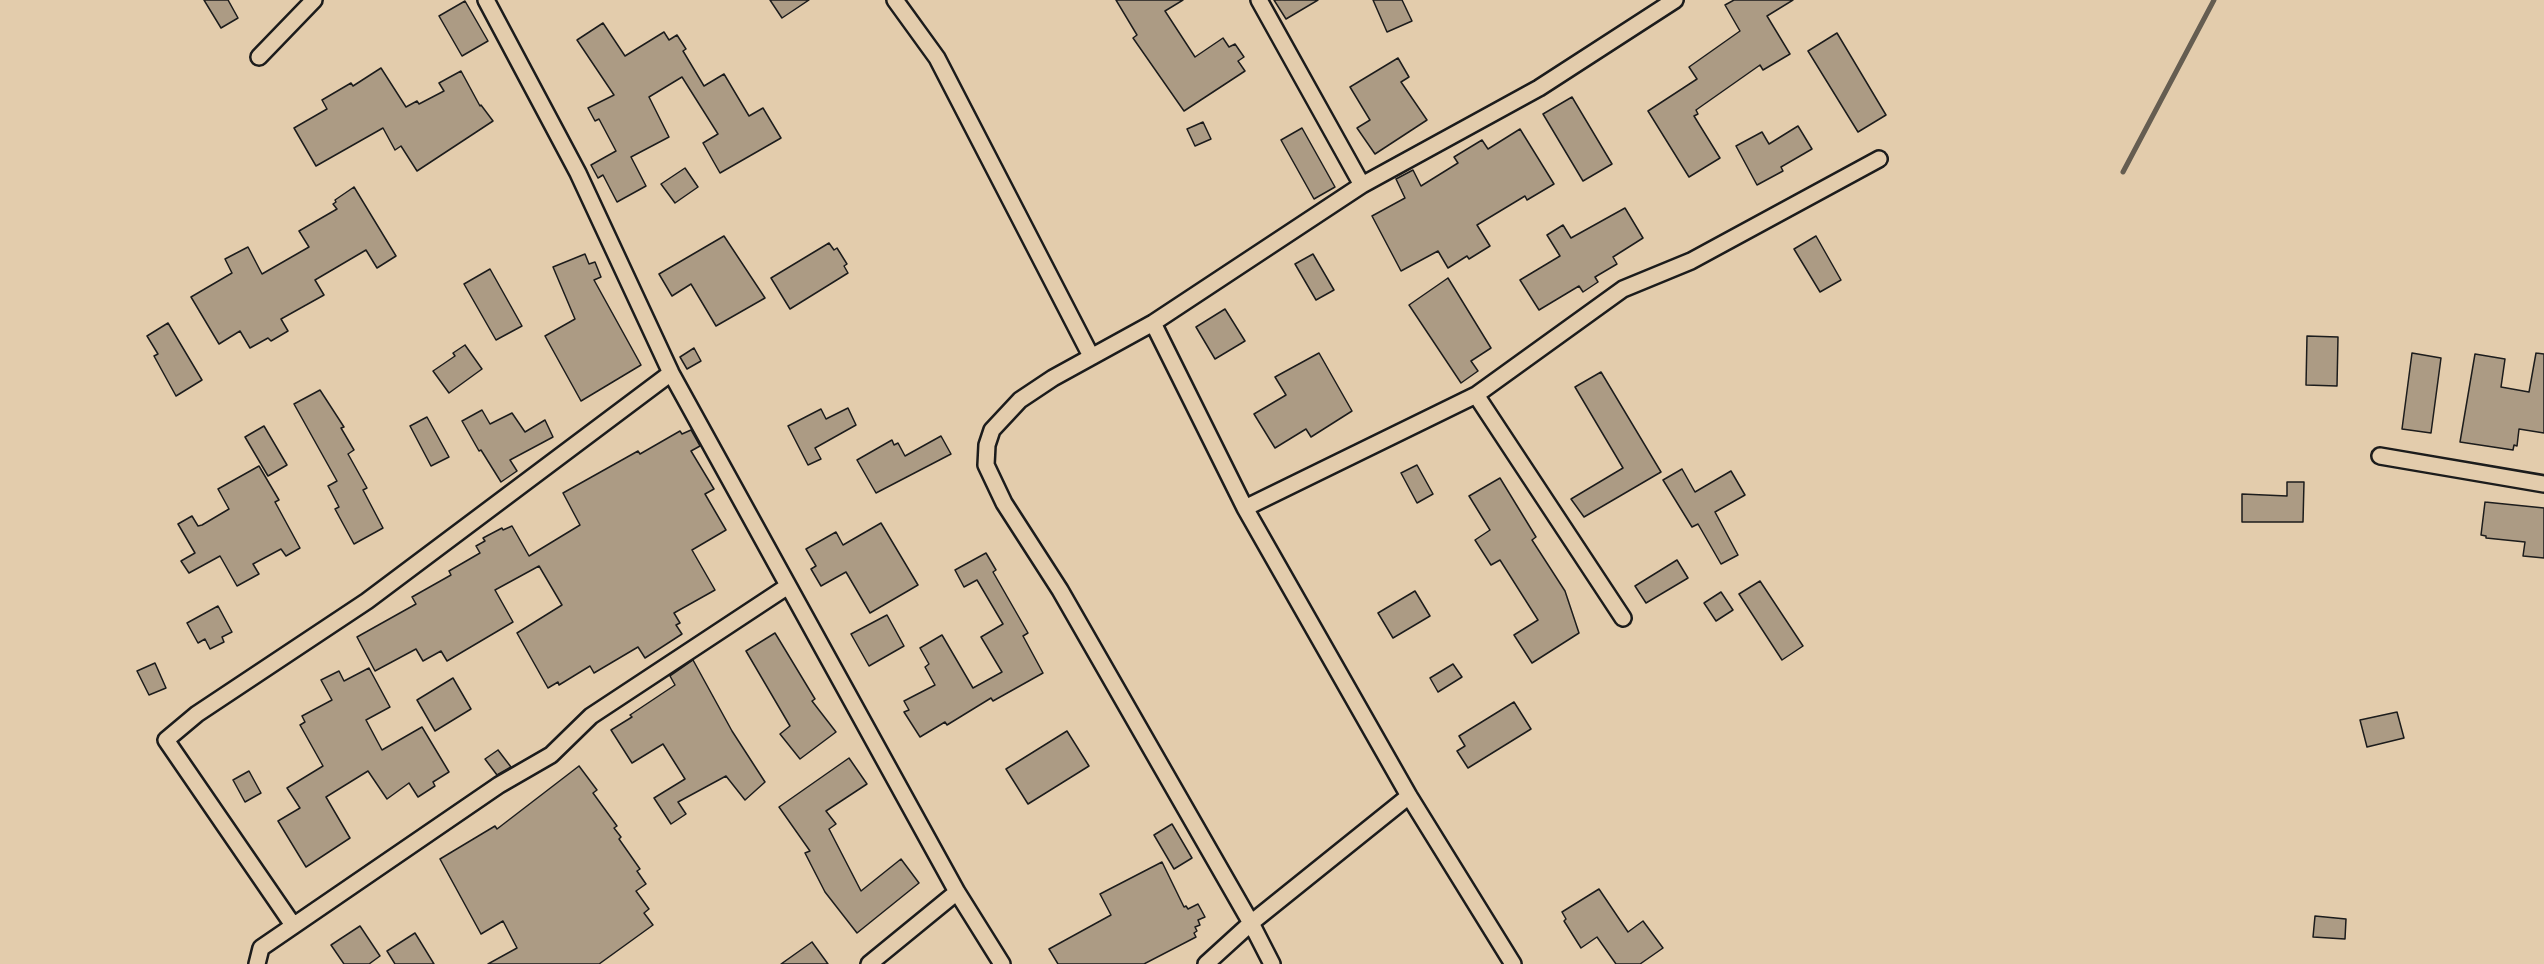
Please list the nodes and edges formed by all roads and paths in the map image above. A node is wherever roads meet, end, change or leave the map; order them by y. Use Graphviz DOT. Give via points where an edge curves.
graph roads {
  1 [pos="314,0"];
  2 [pos="486,0"];
  3 [pos="895,0"];
  4 [pos="1259,0"];
  5 [pos="1675,0"];
  6 [pos="259,57"];
  7 [pos="1879,159"];
  8 [pos="1362,185"];
  9 [pos="1153,323"];
  10 [pos="1091,356"];
  11 [pos="671,373"];
  12 [pos="1476,394"];
  13 [pos="2380,456"];
  14 [pos="2544,484"];
  15 [pos="1245,508"];
  16 [pos="788,586"];
  17 [pos="1623,618"];
  18 [pos="1409,796"];
  19 [pos="957,892"];
  20 [pos="1251,922"];
  21 [pos="293,925"];
  22 [pos="257,964"];
  23 [pos="869,964"];
  24 [pos="1002,964"];
  25 [pos="1206,964"];
  26 [pos="1272,964"];
  27 [pos="1513,964"];
  1 -- 6 [label="street"];
  2 -- 11 [label="street" via="578,174"];
  3 -- 10 [label="street" via="937,57"];
  4 -- 8 [label="street"];
  5 -- 8 [label="street" via="1539,88"];
  7 -- 12 [label="street" via="1691,261 1623,289"];
  8 -- 9 [label="street"];
  9 -- 10 [label="street"];
  9 -- 15 [label="street"];
  10 -- 20 [label="street" via="1020,400 992,430 986,465 1004,503 1060,590"];
  11 -- 16 [label="street"];
  11 -- 21 [label="street" via="367,601 196,714 166,740"];
  12 -- 15 [label="street"];
  12 -- 17 [label="street"];
  13 -- 14 [label="street"];
  15 -- 18 [label="street"];
  16 -- 19 [label="street"];
  16 -- 21 [label="street" via="591,716 551,756 499,785"];
  18 -- 20 [label="street"];
  18 -- 27 [label="street"];
  19 -- 23 [label="street"];
  19 -- 24 [label="street"];
  20 -- 25 [label="street"];
  20 -- 26 [label="street"];
  21 -- 22 [label="street" via="261,948"];
}
